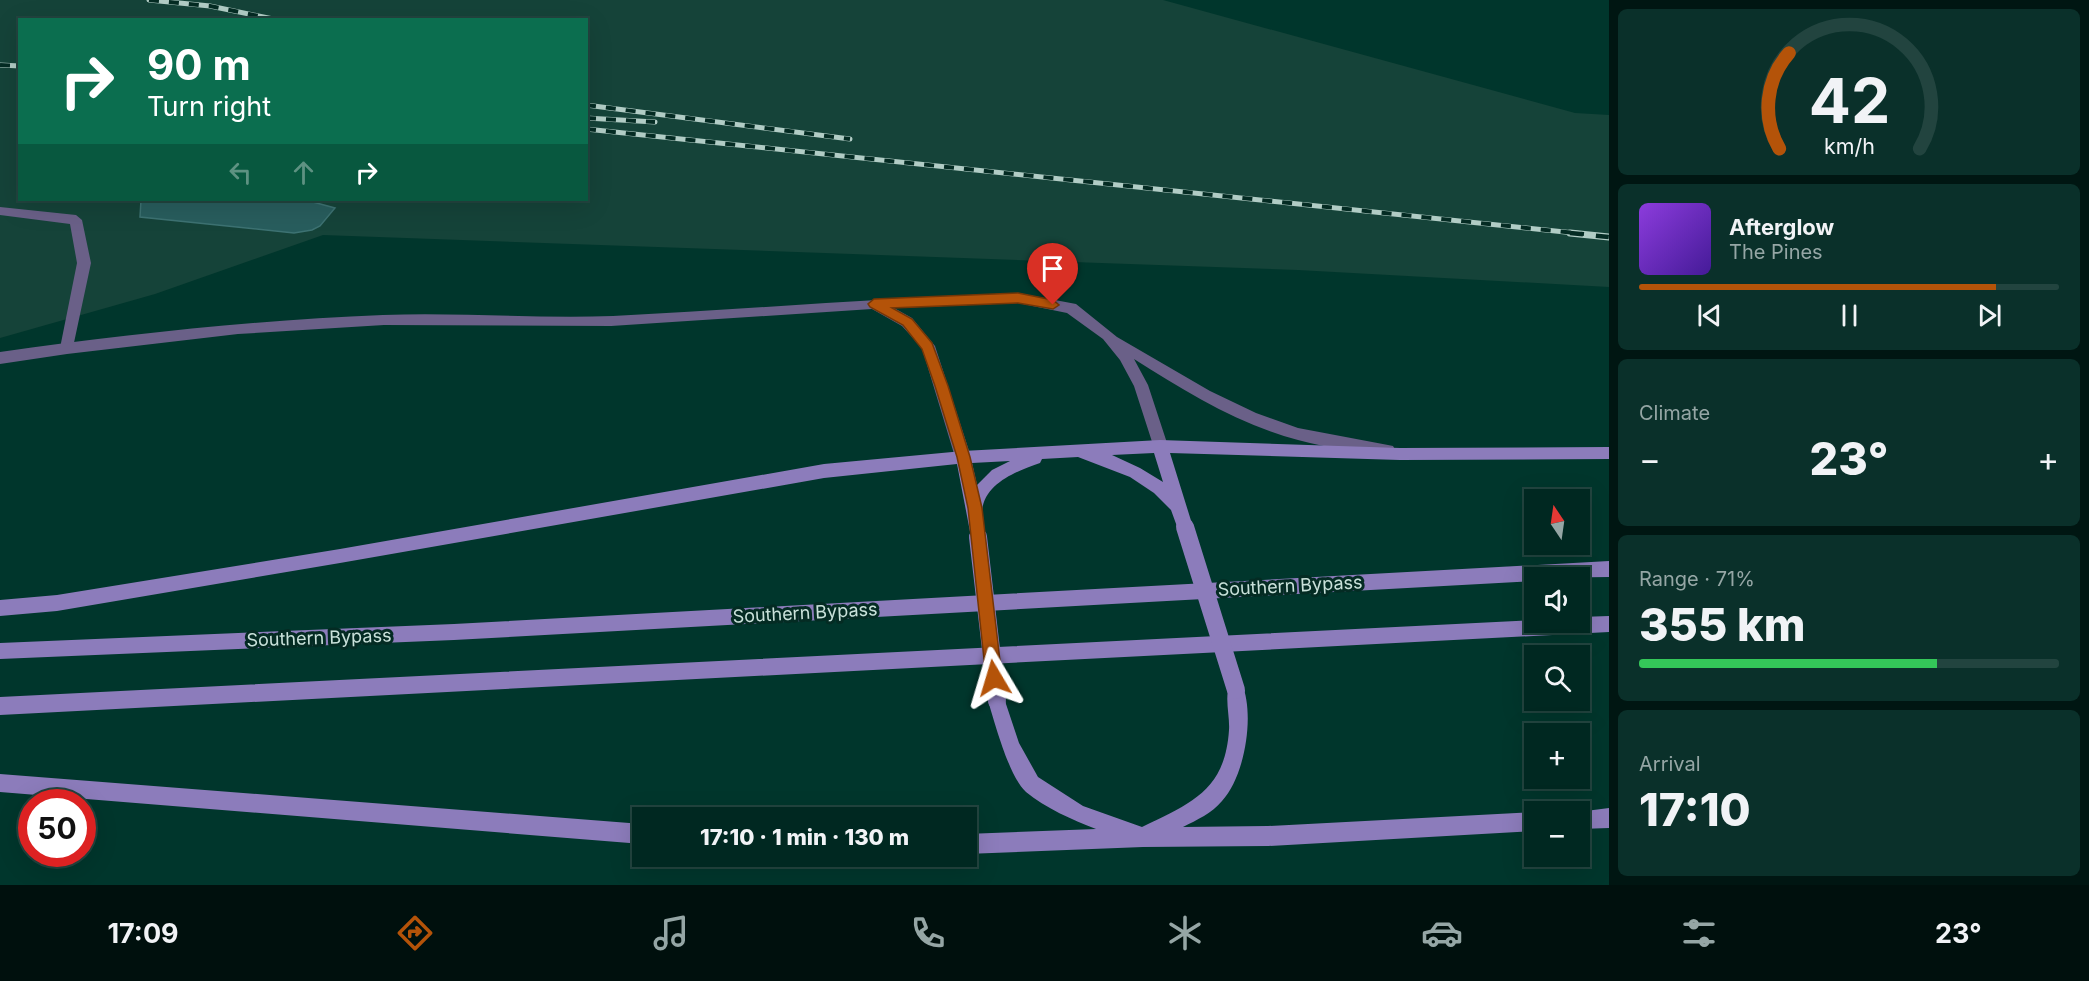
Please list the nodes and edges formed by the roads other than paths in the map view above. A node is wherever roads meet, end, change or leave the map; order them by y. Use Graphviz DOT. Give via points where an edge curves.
graph roads {
  1 [pos="0,211"];
  2 [pos="874,304"];
  3 [pos="1108,335"];
  4 [pos="67,348"];
  5 [pos="0,358"];
  6 [pos="1160,446"];
  7 [pos="1058,450"];
  8 [pos="1609,453"];
  9 [pos="1400,454"];
  10 [pos="963,457"];
  11 [pos="1178,506"];
  12 [pos="975,508"];
  13 [pos="1609,569"];
  14 [pos="0,608"];
  15 [pos="1609,624"];
  16 [pos="0,651"];
  17 [pos="0,706"];
  18 [pos="0,783"];
  19 [pos="1609,818"];
  20 [pos="1590,819"];
  21 [pos="1524,823"];
  22 [pos="632,833"];
  23 [pos="1143,837"];
  24 [pos="977,844"];
  1 -- 4 [label="street" via="76,220 84,263"];
  2 -- 3 [label="street" via="1018,298 1071,308"];
  2 -- 4 [label="street" via="611,321 384,320 238,329"];
  2 -- 10 [label="street" via="907,322 928,346"];
  3 -- 6 [label="street" via="1142,385"];
  3 -- 9 [label="street" via="1181,381 1242,413 1297,433"];
  4 -- 5 [label="street"];
  6 -- 7 [label="main road"];
  6 -- 9 [label="main road"];
  6 -- 11 [label="main road"];
  7 -- 10 [label="main road"];
  7 -- 11 [label="main road" via="1096,456 1120,465 1150,482"];
  7 -- 12 [label="main road" via="1004,470 985,487"];
  8 -- 9 [label="main road"];
  10 -- 12 [label="main road"];
  10 -- 14 [label="main road" via="824,471 293,564 57,603"];
  11 -- 23 [label="main road, bridge" via="1236,690 1240,714 1234,759 1218,793 1192,812"];
  12 -- 23 [label="main road, bridge" via="997,701 1011,747 1031,784 1078,813"];
  13 -- 16 [label="main road, Southern Bypass" via="466,631"];
  15 -- 17 [label="main road"];
  18 -- 22 [label="main road"];
  19 -- 20 [label="main road"];
  21 -- 23 [label="main road" via="1268,836"];
  23 -- 24 [label="main road"];
}
